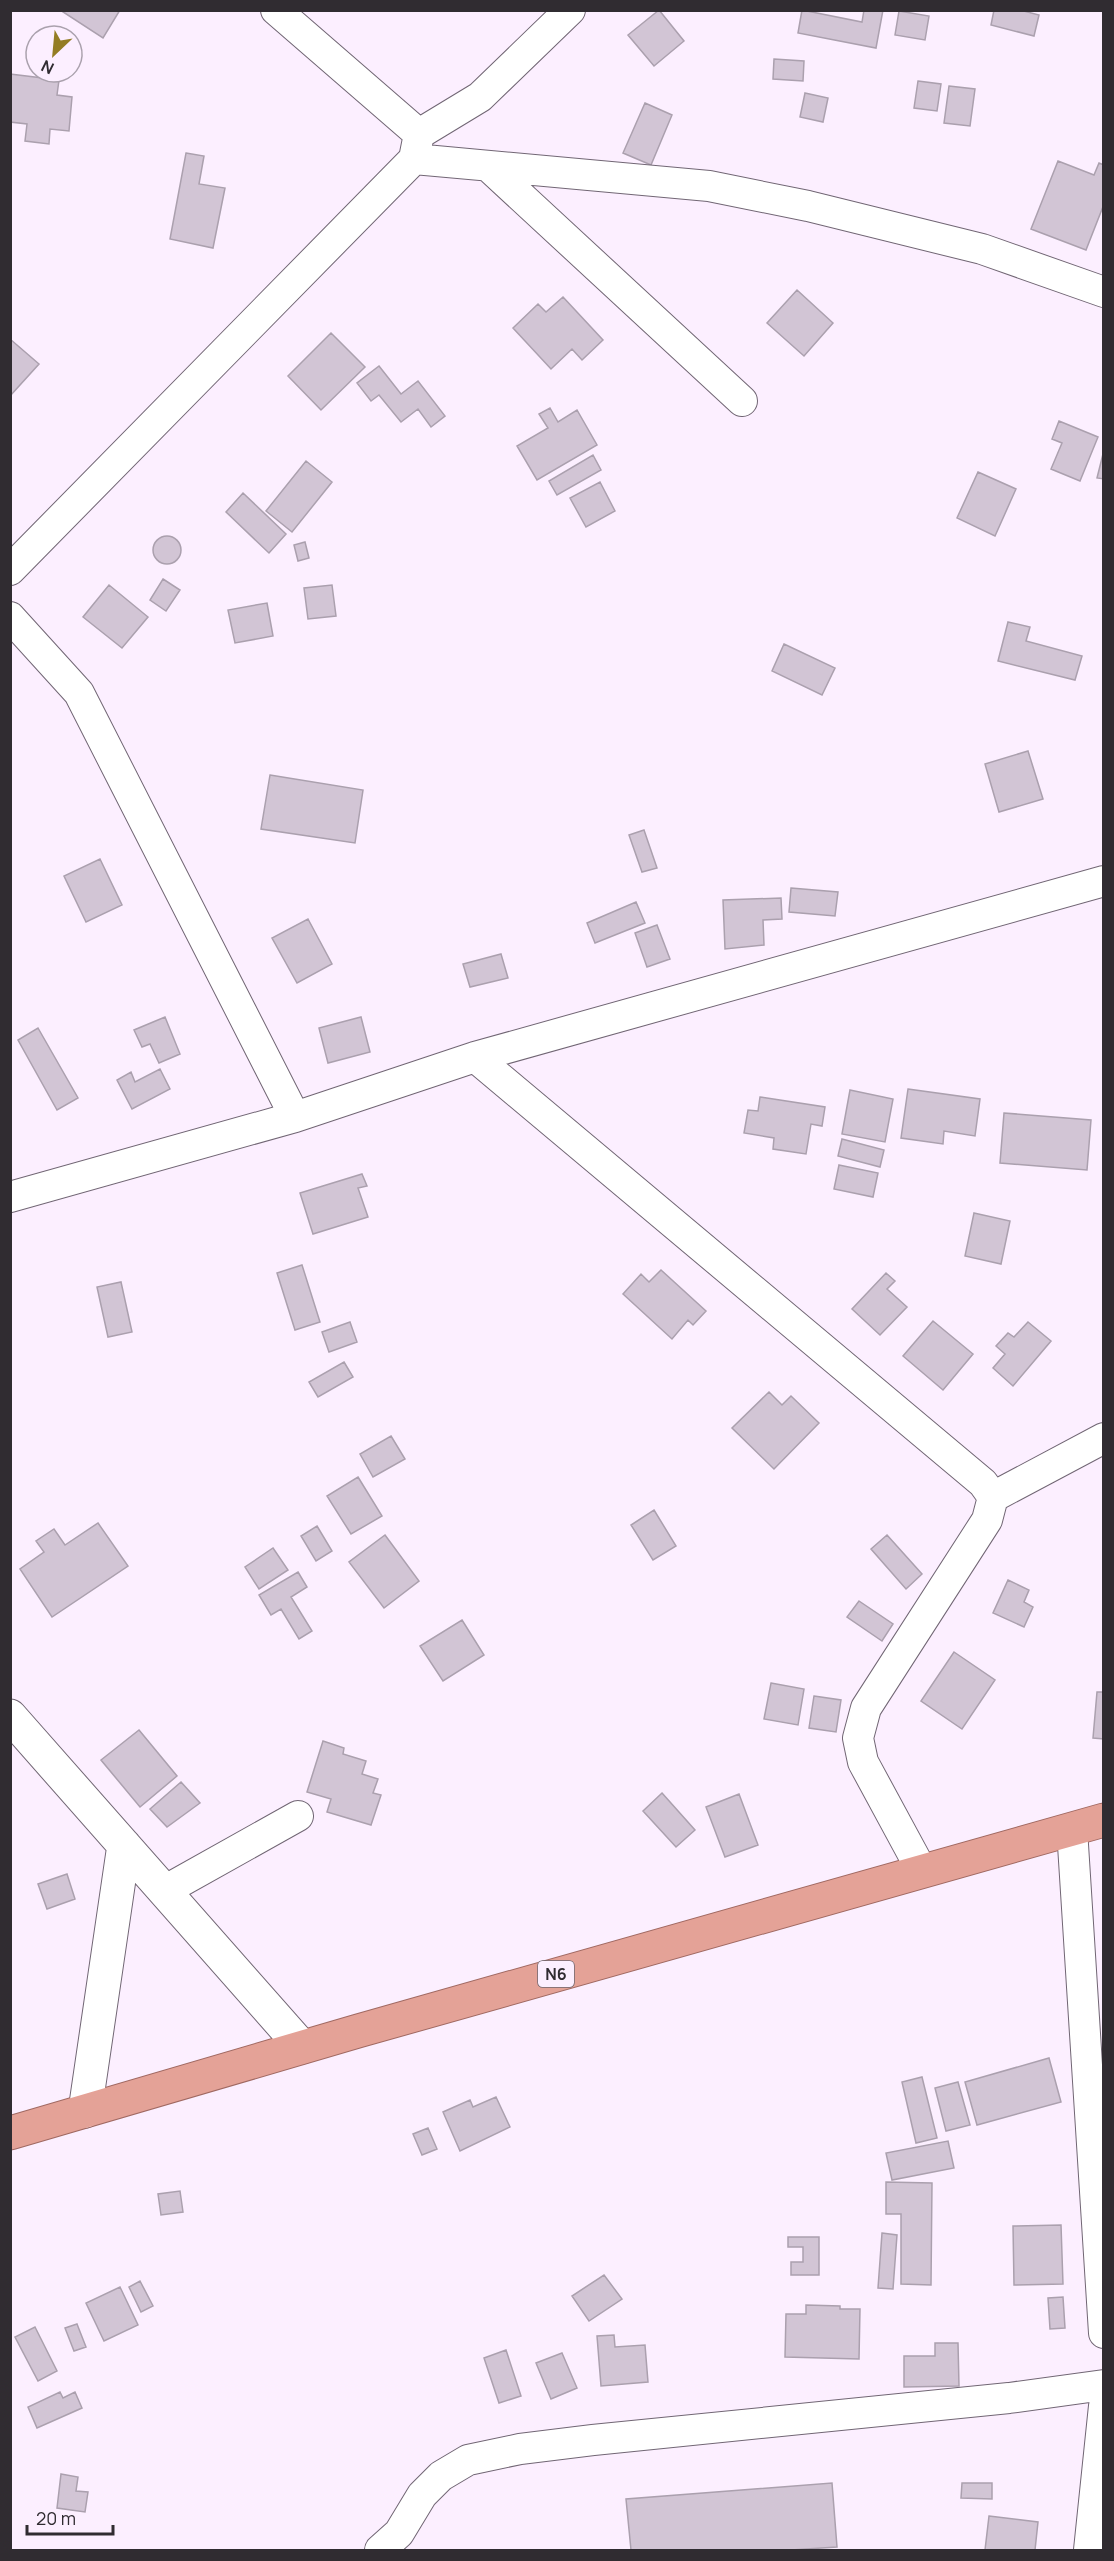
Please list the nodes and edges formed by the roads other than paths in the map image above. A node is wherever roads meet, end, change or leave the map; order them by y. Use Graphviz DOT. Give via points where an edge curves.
graph roads {
  1 [pos="276,10"];
  2 [pos="570,10"];
  3 [pos="416,147"];
  4 [pos="488,166"];
  5 [pos="1104,292"];
  6 [pos="742,401"];
  7 [pos="10,570"];
  8 [pos="10,617"];
  9 [pos="1104,881"];
  10 [pos="475,1057"];
  11 [pos="295,1118"];
  12 [pos="10,1197"];
  13 [pos="1104,1438"];
  14 [pos="993,1497"];
  15 [pos="10,1716"];
  16 [pos="298,1816"];
  17 [pos="1104,1820"];
  18 [pos="1072,1829"];
  19 [pos="124,1845"];
  20 [pos="922,1870"];
  21 [pos="164,1891"];
  22 [pos="302,2047"];
  23 [pos="85,2111"];
  24 [pos="10,2133"];
  25 [pos="1102,2273"];
  26 [pos="1104,2333"];
  27 [pos="1104,2385"];
  28 [pos="1104,2406"];
  29 [pos="395,2545"];
  30 [pos="1089,2550"];
  1 -- 3 [label="street"];
  2 -- 3 [label="street" via="480,97"];
  3 -- 4 [label="street"];
  3 -- 7 [label="street"];
  4 -- 5 [label="street" via="709,186 808,206 982,249"];
  4 -- 6 [label="street"];
  8 -- 11 [label="street" via="79,693"];
  9 -- 10 [label="street"];
  10 -- 11 [label="street"];
  10 -- 14 [label="street" via="983,1484"];
  11 -- 12 [label="street"];
  13 -- 14 [label="street"];
  14 -- 20 [label="street" via="987,1520 866,1708 858,1738 863,1762"];
  15 -- 19 [label="street"];
  16 -- 21 [label="street"];
  17 -- 18 [label="highway, N6"];
  18 -- 20 [label="highway, N6"];
  18 -- 25 [label="street"];
  19 -- 21 [label="street"];
  19 -- 23 [label="street"];
  20 -- 22 [label="highway, N6"];
  21 -- 22 [label="street"];
  22 -- 23 [label="highway, N6"];
  23 -- 24 [label="highway, N6"];
  25 -- 26 [label="street"];
  27 -- 29 [label="street" via="1010,2398 706,2427 520,2449 468,2460 441,2476 422,2495"];
  28 -- 30 [label="street"];
}
